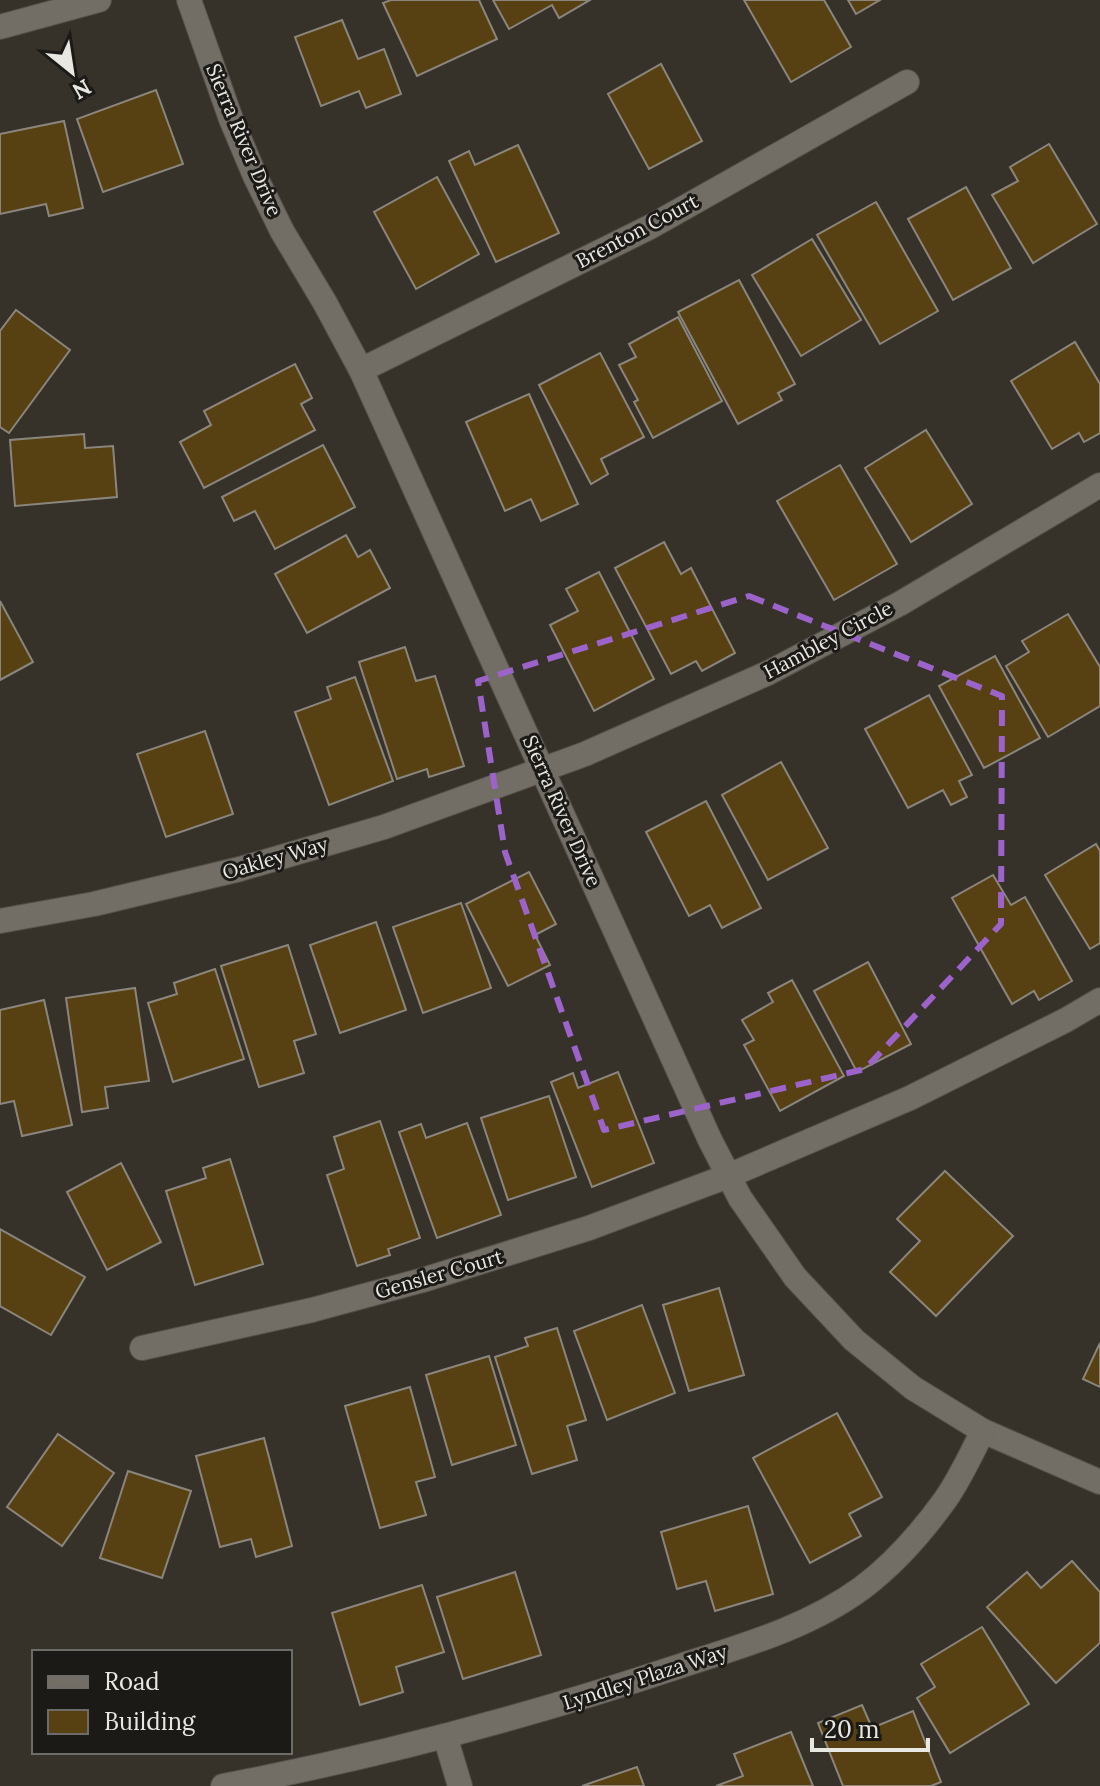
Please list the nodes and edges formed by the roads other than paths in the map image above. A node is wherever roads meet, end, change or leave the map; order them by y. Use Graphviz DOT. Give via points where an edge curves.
graph roads {
  1 [pos="99,0"];
  2 [pos="189,0"];
  3 [pos="0,27"];
  4 [pos="907,82"];
  5 [pos="361,370"];
  6 [pos="1100,485"];
  7 [pos="544,771"];
  8 [pos="0,921"];
  9 [pos="1100,1000"];
  10 [pos="728,1176"];
  11 [pos="142,1348"];
  12 [pos="983,1431"];
  13 [pos="1100,1482"];
  14 [pos="445,1736"];
  15 [pos="223,1786"];
  16 [pos="460,1786"];
  1 -- 3 [label="street"];
  2 -- 5 [label="street, Sierra River Drive" via="255,176"];
  4 -- 5 [label="street, Brenton Court" via="650,227"];
  5 -- 7 [label="street, Sierra River Drive"];
  6 -- 7 [label="street, Hambley Circle" via="901,603 768,673"];
  7 -- 8 [label="street, Oakley Way" via="384,827 240,869"];
  7 -- 10 [label="street, Sierra River Drive"];
  9 -- 10 [label="street" via="910,1098"];
  10 -- 11 [label="street, Gensler Court" via="589,1228 423,1280"];
  10 -- 12 [label="street, Sierra River Drive" via="795,1277 854,1340 913,1388"];
  12 -- 13 [label="street, Sierra River Drive"];
  12 -- 14 [label="street, Lyndley Plaza Way" via="946,1498 907,1547 862,1588 809,1620 591,1696"];
  14 -- 15 [label="street, Lyndley Plaza Way"];
  14 -- 16 [label="street"];
}
